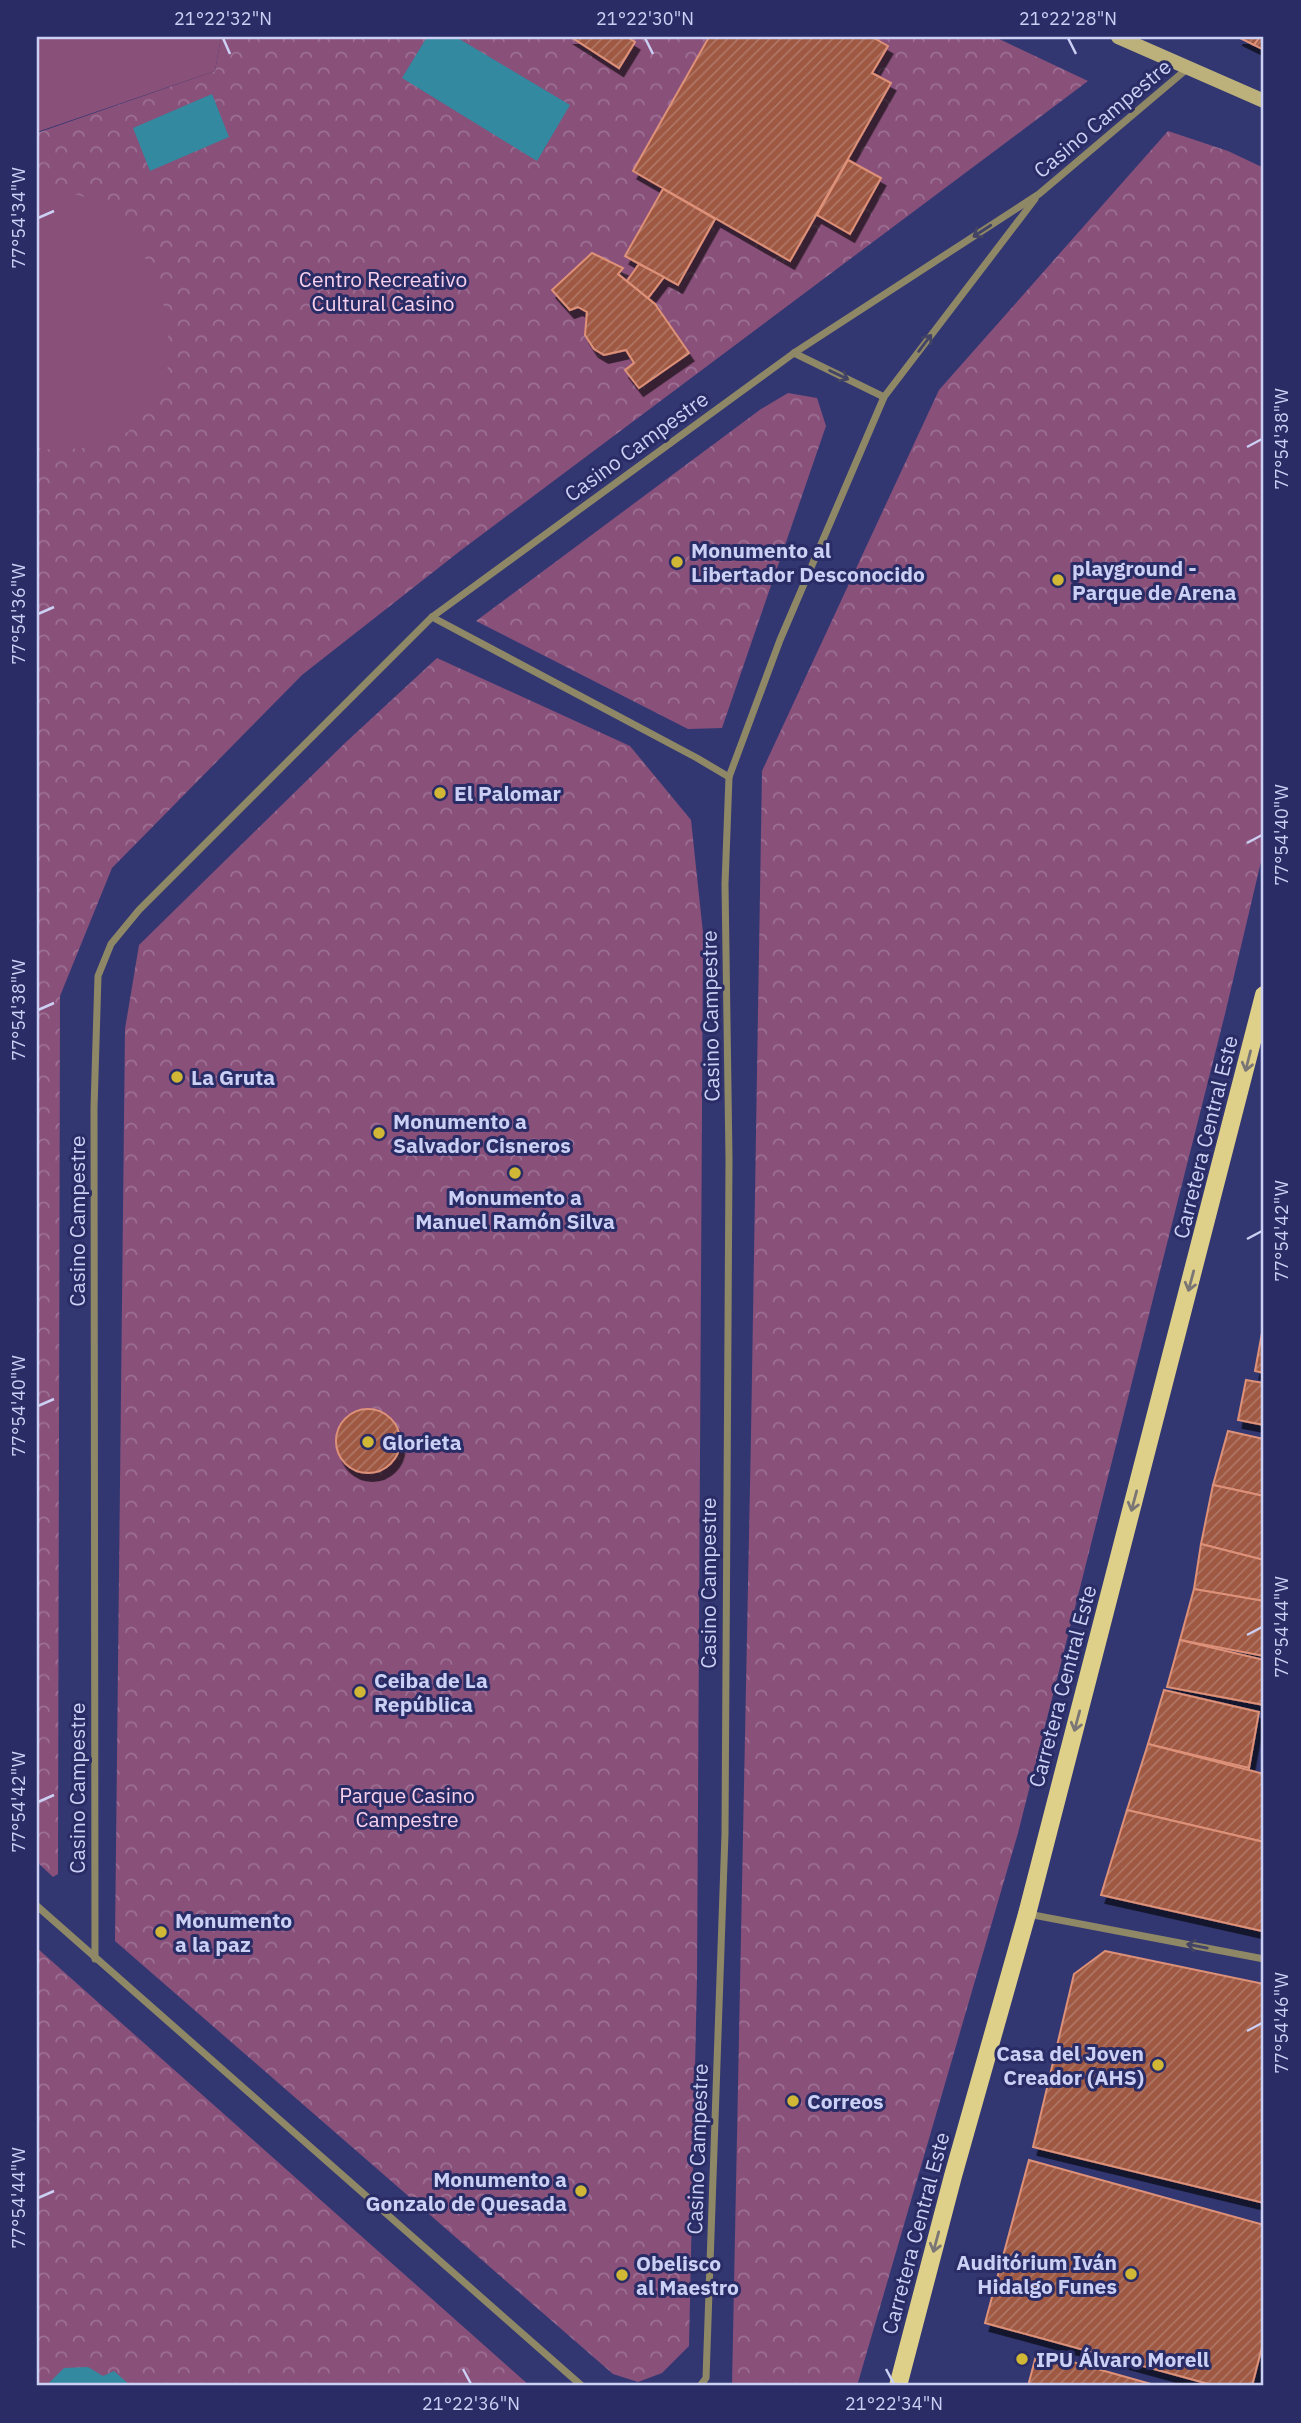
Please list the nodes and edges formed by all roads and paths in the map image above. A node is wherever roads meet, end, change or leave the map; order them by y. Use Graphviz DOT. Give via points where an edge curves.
graph roads {
  1 [pos="1118,37"];
  2 [pos="1188,68"];
  3 [pos="1264,101"];
  4 [pos="1039,194"];
  5 [pos="794,353"];
  6 [pos="884,397"];
  7 [pos="432,617"];
  8 [pos="729,778"];
  9 [pos="1264,995"];
  10 [pos="37,1906"];
  11 [pos="1027,1914"];
  12 [pos="95,1959"];
  13 [pos="1264,1959"];
  14 [pos="582,2386"];
  15 [pos="699,2386"];
  16 [pos="898,2386"];
  1 -- 2 [label="main road"];
  2 -- 3 [label="main road"];
  2 -- 4 [label="street, Casino Campestre"];
  4 -- 5 [label="street, Casino Campestre, one-way"];
  6 -- 4 [label="street, Casino Campestre, one-way"];
  5 -- 6 [label="street, one-way"];
  5 -- 7 [label="street, Casino Campestre"];
  6 -- 8 [label="street, Casino Campestre" via="780,640"];
  7 -- 8 [label="street"];
  7 -- 12 [label="street, Casino Campestre" via="139,910 111,943 98,976 94,1108"];
  8 -- 15 [label="street, Casino Campestre" via="724,1834 706,2378"];
  9 -- 11 [label="main road, Carretera Central Este, one-way"];
  10 -- 12 [label="street"];
  13 -- 11 [label="street, one-way"];
  11 -- 16 [label="main road, Carretera Central Este, one-way"];
  12 -- 14 [label="street"];
}
